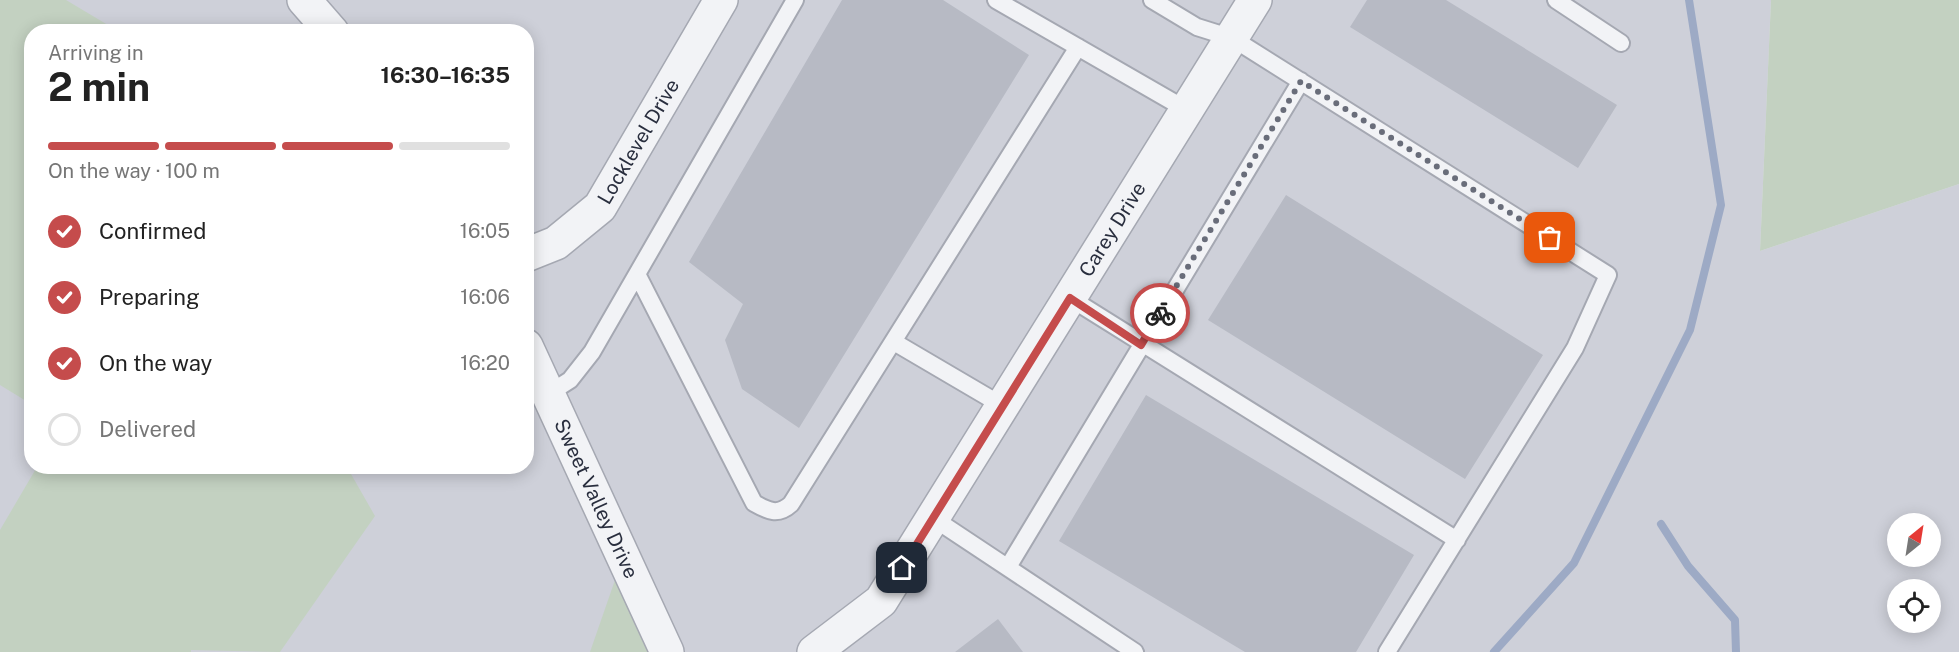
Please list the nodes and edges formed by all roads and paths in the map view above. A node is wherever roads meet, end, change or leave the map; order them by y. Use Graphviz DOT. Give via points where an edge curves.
graph roads {
  1 [pos="304,0"];
  2 [pos="722,0"];
  3 [pos="795,0"];
  4 [pos="996,0"];
  5 [pos="1152,0"];
  6 [pos="1255,0"];
  7 [pos="1556,0"];
  8 [pos="325,24"];
  9 [pos="1232,38"];
  10 [pos="1622,43"];
  11 [pos="1078,47"];
  12 [pos="1301,81"];
  13 [pos="1187,110"];
  14 [pos="534,252"];
  15 [pos="637,274"];
  16 [pos="1070,298"];
  17 [pos="894,342"];
  18 [pos="1141,345"];
  19 [pos="534,363"];
  20 [pos="548,394"];
  21 [pos="1003,406"];
  22 [pos="933,518"];
  23 [pos="1456,540"];
  24 [pos="1008,567"];
  25 [pos="667,652"];
  26 [pos="814,652"];
  27 [pos="1135,652"];
  28 [pos="1387,652"];
  1 -- 8 [label="street"];
  2 -- 14 [label="street, Locklevel Drive" via="600,207 556,243"];
  3 -- 15 [label="lane"];
  4 -- 11 [label="lane"];
  5 -- 9 [label="lane" via="1197,27"];
  6 -- 9 [label="street, Carey Drive"];
  7 -- 10 [label="lane"];
  9 -- 12 [label="lane"];
  9 -- 13 [label="street, Carey Drive"];
  11 -- 13 [label="lane"];
  11 -- 17 [label="lane"];
  12 -- 18 [label="lane"];
  12 -- 23 [label="lane" via="1608,274 1575,348"];
  13 -- 16 [label="street, Carey Drive"];
  15 -- 17 [label="lane" via="754,503 775,513 791,504"];
  15 -- 20 [label="lane" via="592,352 570,380"];
  16 -- 18 [label="lane"];
  16 -- 21 [label="street, Carey Drive"];
  17 -- 21 [label="lane"];
  18 -- 23 [label="lane"];
  18 -- 24 [label="lane"];
  19 -- 20 [label="street, Sweet Valley Drive"];
  20 -- 25 [label="street, Sweet Valley Drive"];
  21 -- 22 [label="street, Carey Drive"];
  22 -- 24 [label="lane"];
  22 -- 26 [label="street, Carey Drive" via="881,601"];
  23 -- 28 [label="lane"];
  24 -- 27 [label="lane"];
}
